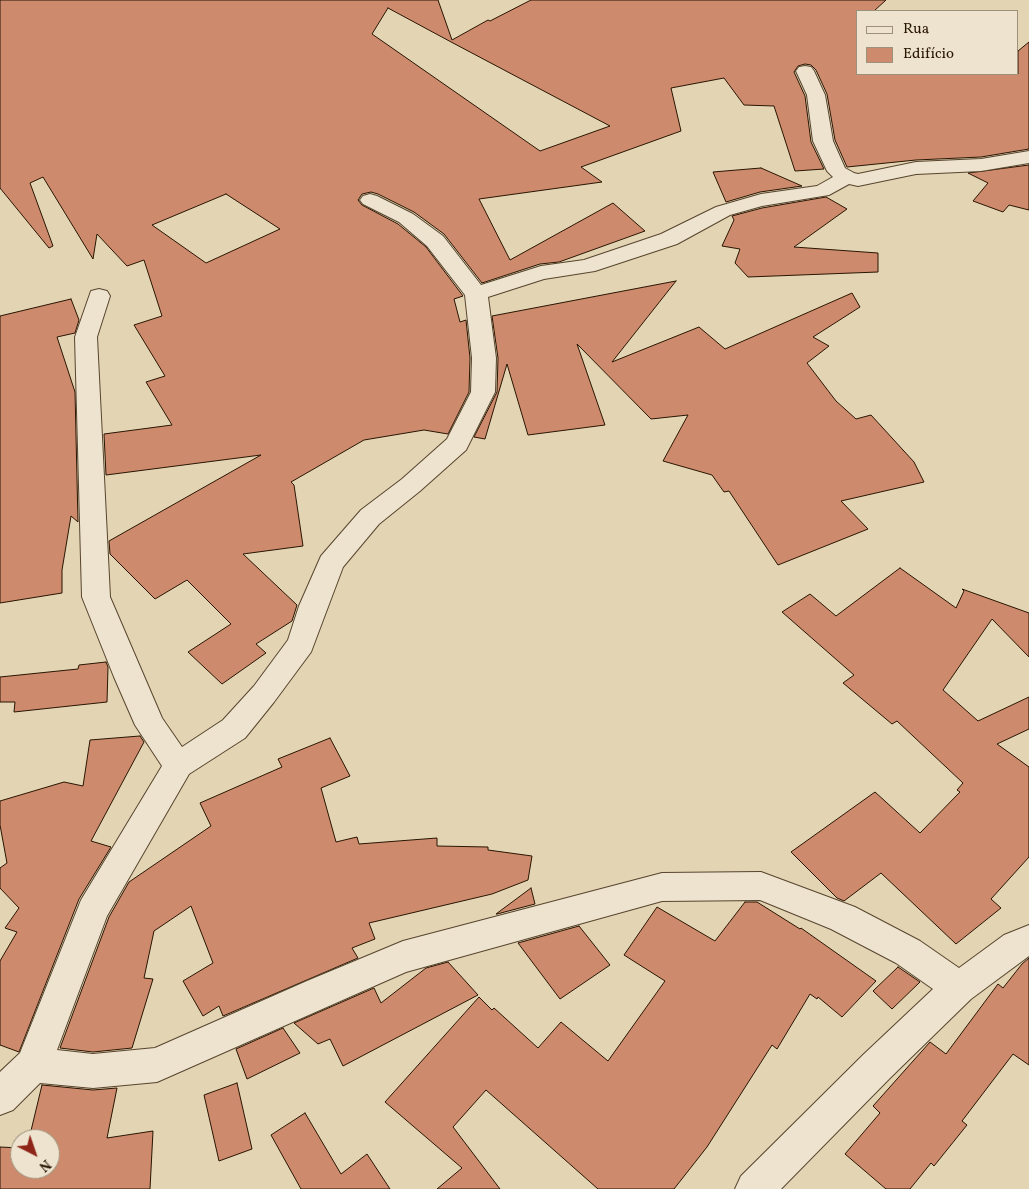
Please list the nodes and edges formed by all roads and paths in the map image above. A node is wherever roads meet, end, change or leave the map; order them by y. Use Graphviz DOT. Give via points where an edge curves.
graph roads {
  1 [pos="805,71"];
  2 [pos="1029,157"];
  3 [pos="847,177"];
  4 [pos="370,200"];
  5 [pos="476,294"];
  6 [pos="99,296"];
  7 [pos="178,765"];
  8 [pos="1029,940"];
  9 [pos="959,988"];
  10 [pos="33,1065"];
  11 [pos="0,1097"];
  12 [pos="754,1189"];
  1 -- 3 [label="street" via="816,95 823,141 836,171"];
  2 -- 3 [label="street" via="980,165 916,168 858,180"];
  3 -- 5 [label="street" via="822,191 761,200 723,211 669,239 587,266 541,273"];
  4 -- 5 [label="street" via="406,218 436,241"];
  5 -- 7 [label="street" via="484,358 482,392 457,444 370,517 331,563 301,644 234,729"];
  6 -- 7 [label="street" via="86,337 96,597 150,725"];
  7 -- 10 [label="street" via="93,910"];
  8 -- 9 [label="street"];
  9 -- 10 [label="street" via="908,952 843,918 761,886 662,887 404,957 157,1065 93,1071"];
  9 -- 12 [label="street"];
  10 -- 11 [label="street"];
}
